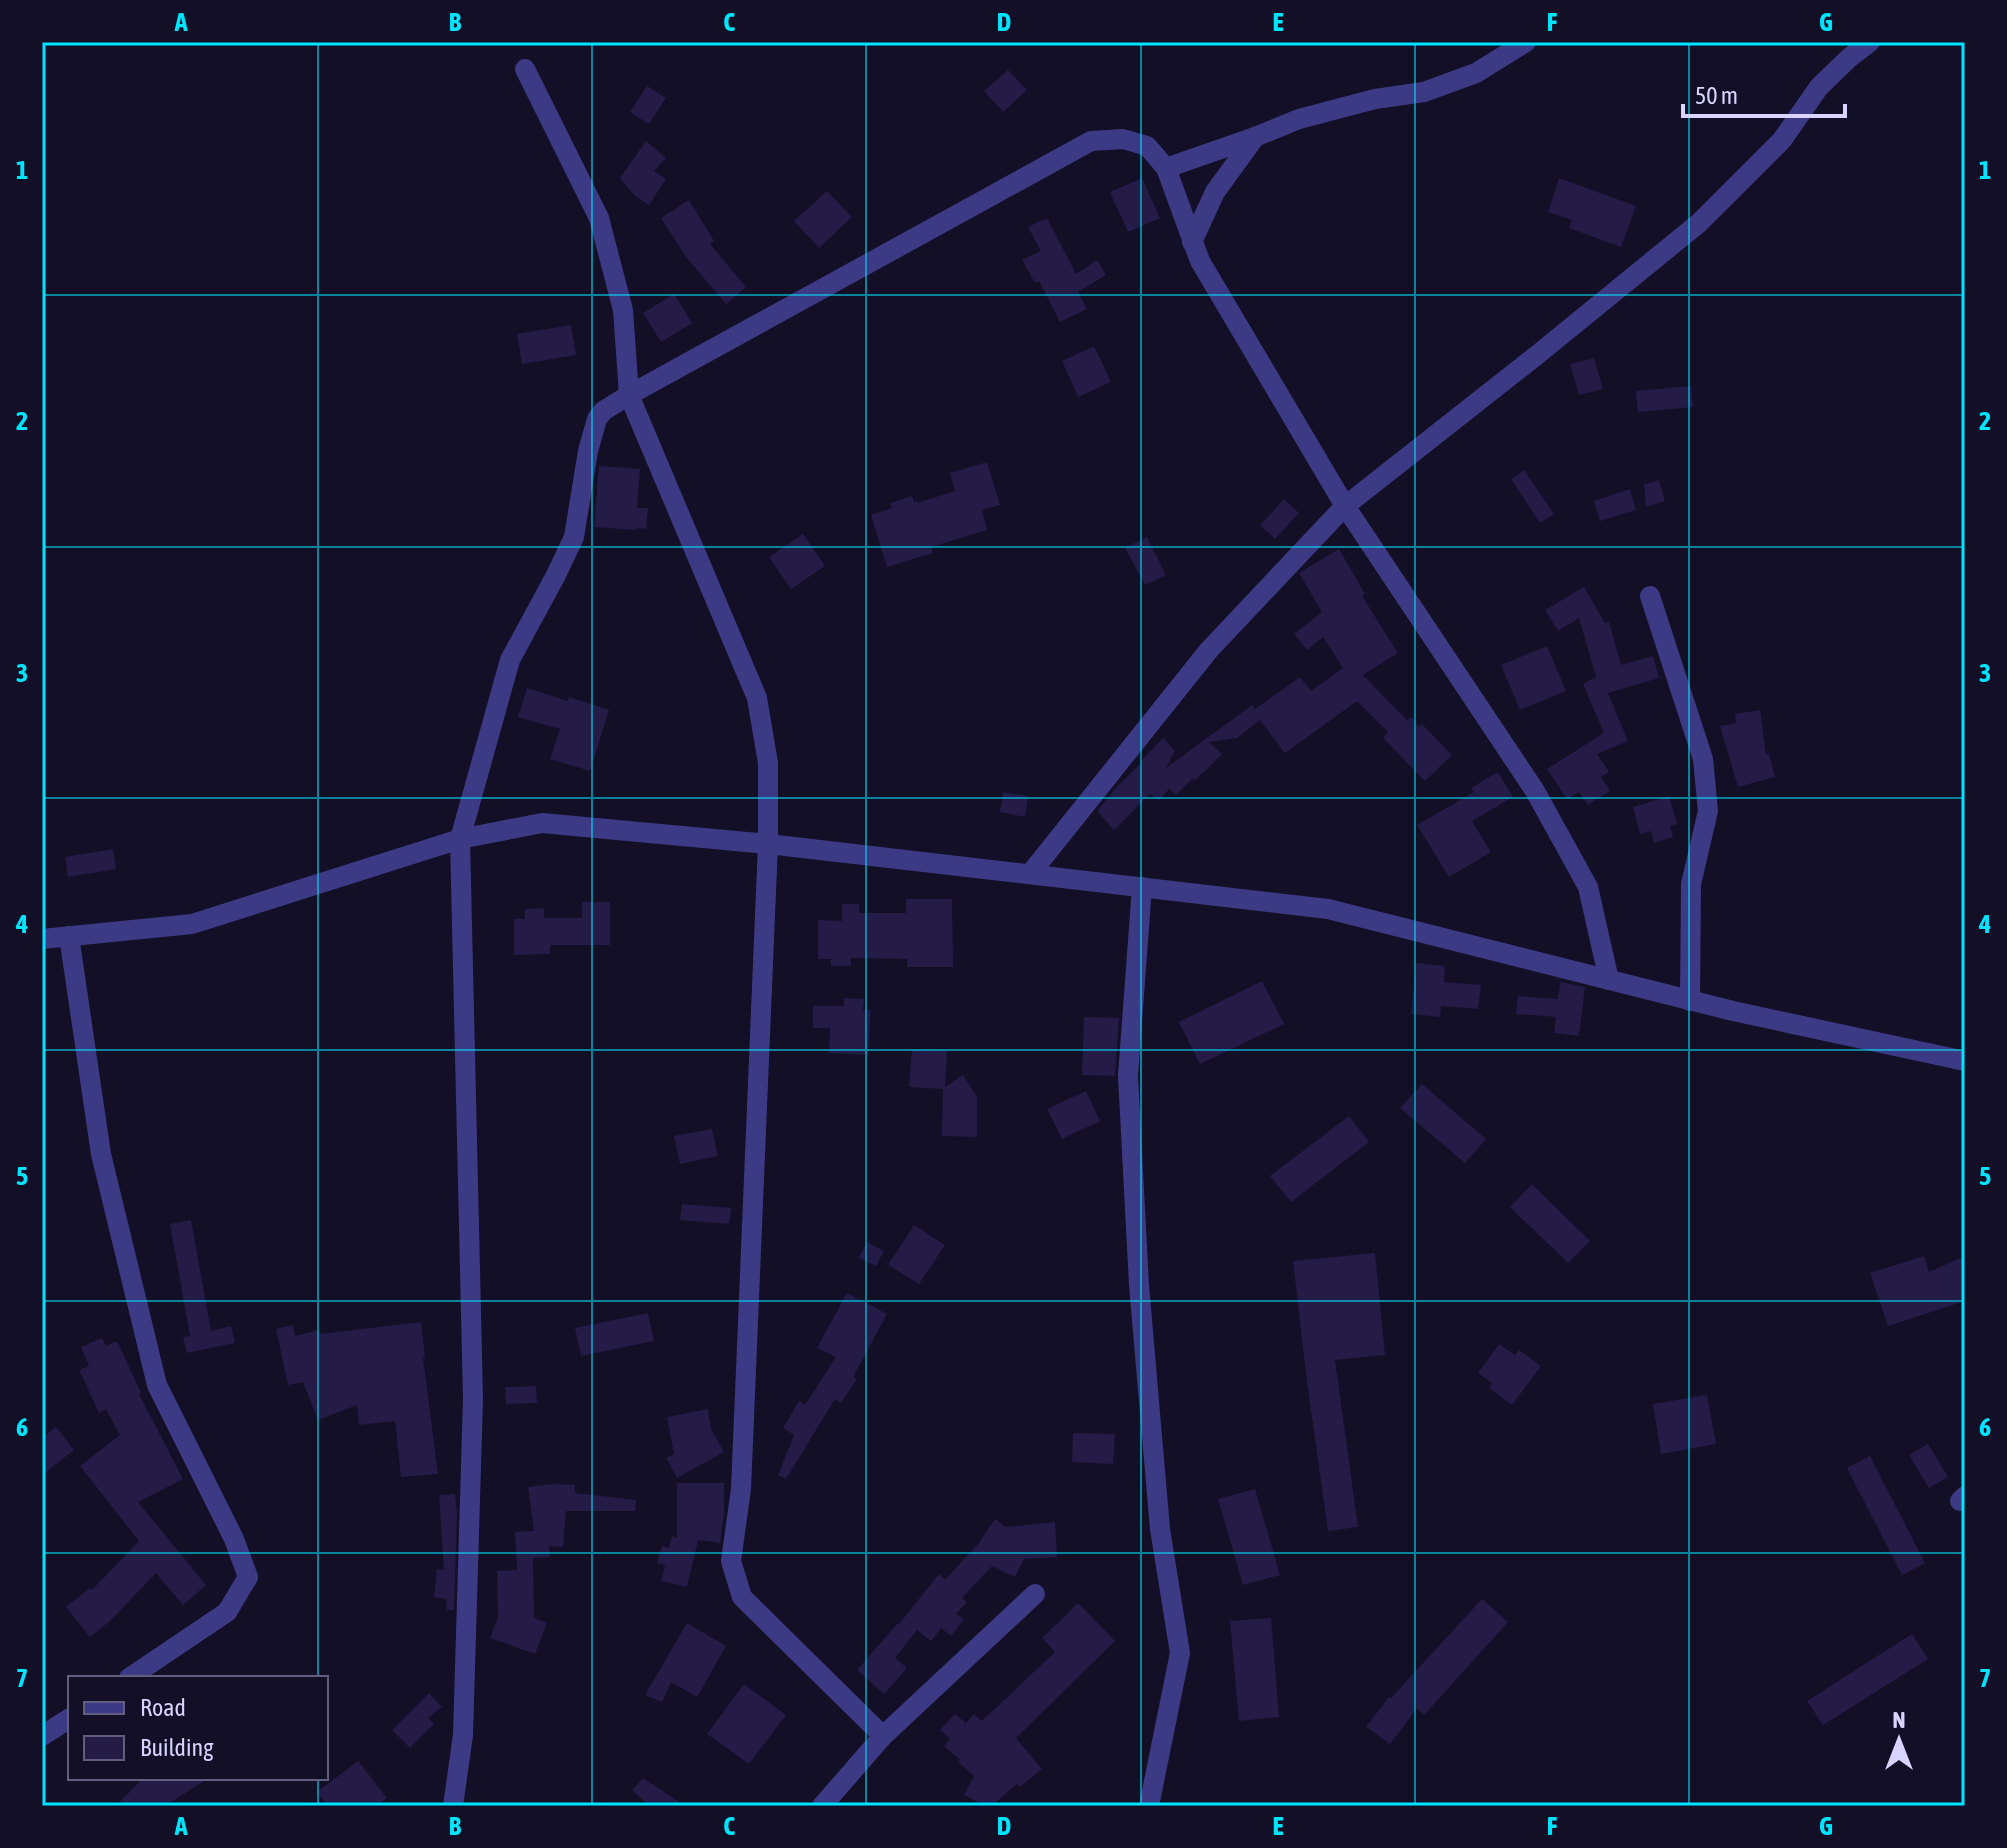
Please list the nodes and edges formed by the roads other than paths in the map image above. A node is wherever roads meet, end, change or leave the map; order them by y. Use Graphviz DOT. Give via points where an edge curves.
graph roads {
  1 [pos="1526,42"];
  2 [pos="1870,42"];
  3 [pos="525,69"];
  4 [pos="1255,137"];
  5 [pos="1166,168"];
  6 [pos="1192,242"];
  7 [pos="629,395"];
  8 [pos="1345,506"];
  9 [pos="1650,596"];
  10 [pos="460,839"];
  11 [pos="768,844"];
  12 [pos="1030,874"];
  13 [pos="1142,887"];
  14 [pos="69,936"];
  15 [pos="42,939"];
  16 [pos="1609,980"];
  17 [pos="1690,1001"];
  18 [pos="1965,1061"];
  19 [pos="1035,1594"];
  20 [pos="132,1676"];
  21 [pos="68,1719"];
  22 [pos="42,1736"];
  23 [pos="883,1736"];
  24 [pos="453,1806"];
  25 [pos="822,1806"];
  26 [pos="1149,1806"];
  1 -- 4 [label="street" via="1476,73 1424,92 1299,119"];
  2 -- 8 [label="street" via="1819,87 1782,140 1699,223"];
  3 -- 7 [label="street" via="599,218 623,310"];
  4 -- 5 [label="street"];
  4 -- 6 [label="street" via="1215,192"];
  5 -- 6 [label="street"];
  5 -- 7 [label="street" via="1147,146 1123,139 1091,141"];
  6 -- 8 [label="street"];
  7 -- 10 [label="street" via="597,419 574,537 510,660"];
  7 -- 11 [label="street" via="757,698 768,763"];
  8 -- 12 [label="street" via="1209,650"];
  8 -- 16 [label="street" via="1535,791 1588,887"];
  9 -- 17 [label="street" via="1703,759 1708,811 1691,884"];
  10 -- 11 [label="street" via="542,823"];
  10 -- 14 [label="street" via="192,924"];
  10 -- 24 [label="street" via="473,1399 463,1735"];
  11 -- 12 [label="street"];
  11 -- 23 [label="street" via="742,1473 731,1561 742,1597"];
  12 -- 13 [label="street"];
  13 -- 16 [label="street" via="1328,909"];
  13 -- 26 [label="street" via="1128,1076 1160,1529 1180,1653"];
  14 -- 15 [label="street"];
  14 -- 20 [label="street" via="101,1154 157,1385 248,1577 227,1612"];
  16 -- 17 [label="street"];
  17 -- 18 [label="street"];
  19 -- 23 [label="street"];
  21 -- 22 [label="street"];
  23 -- 25 [label="street"];
}
